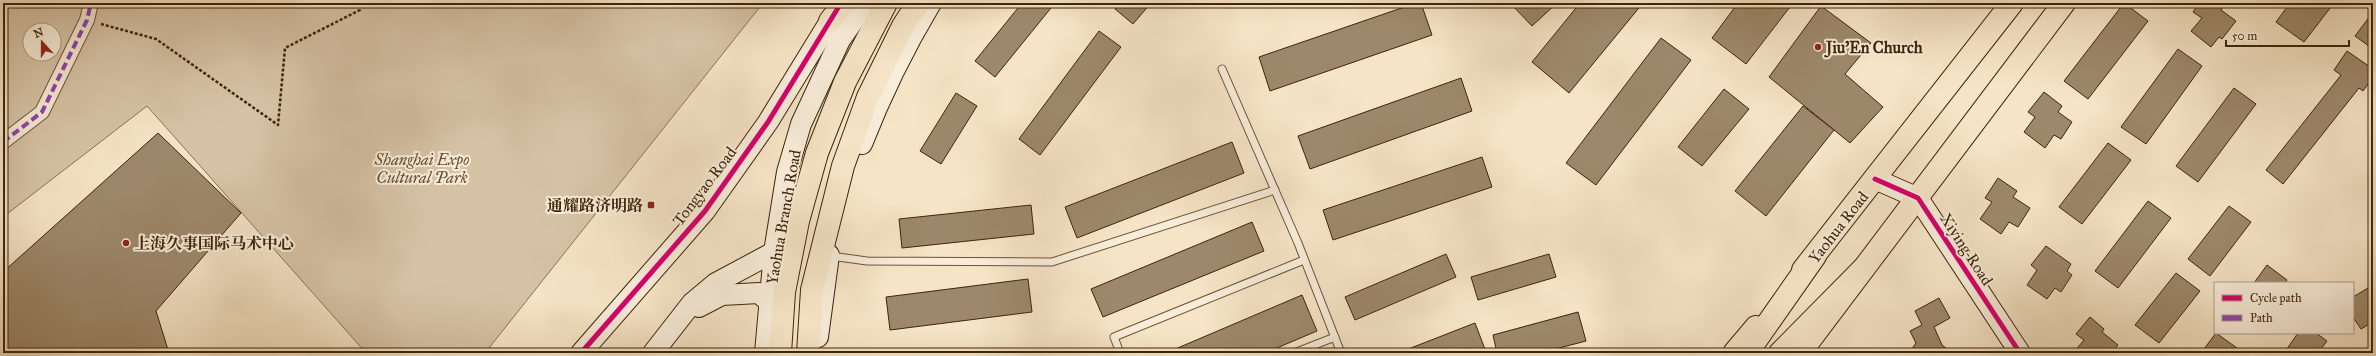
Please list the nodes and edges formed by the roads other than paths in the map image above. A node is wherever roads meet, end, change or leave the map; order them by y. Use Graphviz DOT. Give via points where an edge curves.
graph roads {
  1 [pos="91,3"];
  2 [pos="844,3"];
  3 [pos="866,3"];
  4 [pos="886,3"];
  5 [pos="918,3"];
  6 [pos="931,3"];
  7 [pos="2012,3"];
  8 [pos="2064,3"];
  9 [pos="835,12"];
  10 [pos="1222,69"];
  11 [pos="3,142"];
  12 [pos="1875,179"];
  13 [pos="1275,190"];
  14 [pos="1918,198"];
  15 [pos="774,252"];
  16 [pos="829,256"];
  17 [pos="1815,256"];
  18 [pos="1304,260"];
  19 [pos="1863,269"];
  20 [pos="769,302"];
  21 [pos="676,326"];
  22 [pos="1335,337"];
  23 [pos="581,353"];
  24 [pos="653,353"];
  25 [pos="765,353"];
  26 [pos="780,353"];
  27 [pos="808,353"];
  28 [pos="817,353"];
  29 [pos="1120,353"];
  30 [pos="1294,353"];
  31 [pos="1341,353"];
  32 [pos="1734,353"];
  33 [pos="1747,353"];
  34 [pos="1780,353"];
  35 [pos="1800,353"];
  36 [pos="2020,353"];
  1 -- 11 [label="street" via="87,20 42,112"];
  2 -- 9 [label="main road"];
  3 -- 15 [label="street, Yaohua Branch Road" via="840,40 801,124 787,172"];
  4 -- 26 [label="main road" via="845,82 816,153 798,221 784,292"];
  5 -- 27 [label="main road" via="903,26 868,97 843,166 812,290"];
  6 -- 16 [label="street" via="909,39 877,106 848,178"];
  7 -- 12 [label="main road, Yaohua Road"];
  8 -- 14 [label="main road"];
  9 -- 23 [label="street, Tongyao Road" via="768,122 705,210"];
  10 -- 13 [label="lane"];
  12 -- 14 [label="street"];
  12 -- 17 [label="main road, Yaohua Road"];
  13 -- 16 [label="lane" via="1052,262 867,261"];
  13 -- 18 [label="lane"];
  14 -- 19 [label="main road"];
  14 -- 36 [label="street, Xiying Road"];
  15 -- 20 [label="street, Yaohua Branch Road"];
  15 -- 21 [label="street" via="716,283 692,303"];
  16 -- 28 [label="street"];
  17 -- 32 [label="main road, Yaohua Road"];
  17 -- 33 [label="main road"];
  18 -- 22 [label="lane"];
  18 -- 29 [label="lane" via="1114,337"];
  19 -- 34 [label="main road"];
  19 -- 35 [label="main road"];
  20 -- 21 [label="street" via="759,293 722,295 701,306"];
  20 -- 25 [label="street, Yaohua Branch Road"];
  21 -- 24 [label="street"];
  22 -- 30 [label="lane"];
  22 -- 31 [label="lane"];
}
